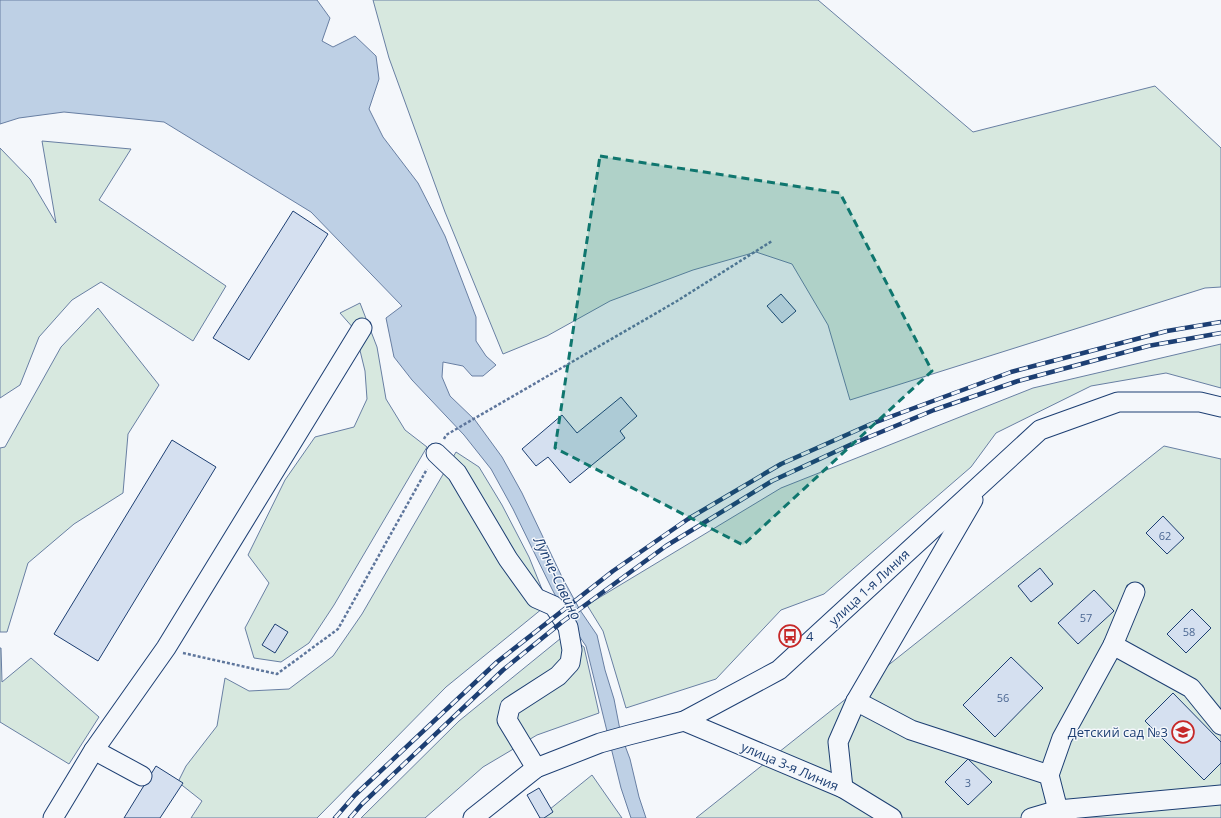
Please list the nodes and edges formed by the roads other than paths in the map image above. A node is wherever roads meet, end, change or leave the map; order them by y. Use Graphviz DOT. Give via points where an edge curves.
graph roads {
  1 [pos="362,328"];
  2 [pos="1221,407"];
  3 [pos="436,453"];
  4 [pos="983,483"];
  5 [pos="1136,592"];
  6 [pos="1113,645"];
  7 [pos="856,701"];
  8 [pos="684,721"];
  9 [pos="1221,725"];
  10 [pos="94,750"];
  11 [pos="536,768"];
  12 [pos="142,776"];
  13 [pos="1049,776"];
  14 [pos="843,788"];
  15 [pos="1221,795"];
  16 [pos="1062,814"];
  17 [pos="53,818"];
  18 [pos="473,818"];
  19 [pos="892,818"];
  20 [pos="1031,818"];
  1 -- 10 [label="street" via="166,648"];
  2 -- 4 [label="street, улица 1-я Линия" via="1200,402 1118,402 1040,430"];
  3 -- 11 [label="street" via="457,473 508,559 536,598 554,606 568,627 572,650 570,663 558,676 510,707 507,720"];
  4 -- 7 [label="street"];
  4 -- 8 [label="street, улица 1-я Линия" via="779,670"];
  5 -- 6 [label="street"];
  6 -- 9 [label="street" via="1191,688"];
  6 -- 13 [label="street" via="1062,738"];
  7 -- 13 [label="street" via="911,730"];
  7 -- 14 [label="street" via="838,742"];
  8 -- 11 [label="street, улица 1-я Линия" via="600,743"];
  8 -- 14 [label="street, улица 3-я Линия"];
  10 -- 12 [label="street"];
  10 -- 17 [label="street"];
  11 -- 18 [label="street, улица 1-я Линия"];
  13 -- 16 [label="street"];
  14 -- 19 [label="street, улица 3-я Линия"];
  15 -- 16 [label="street"];
  16 -- 20 [label="street"];
}
